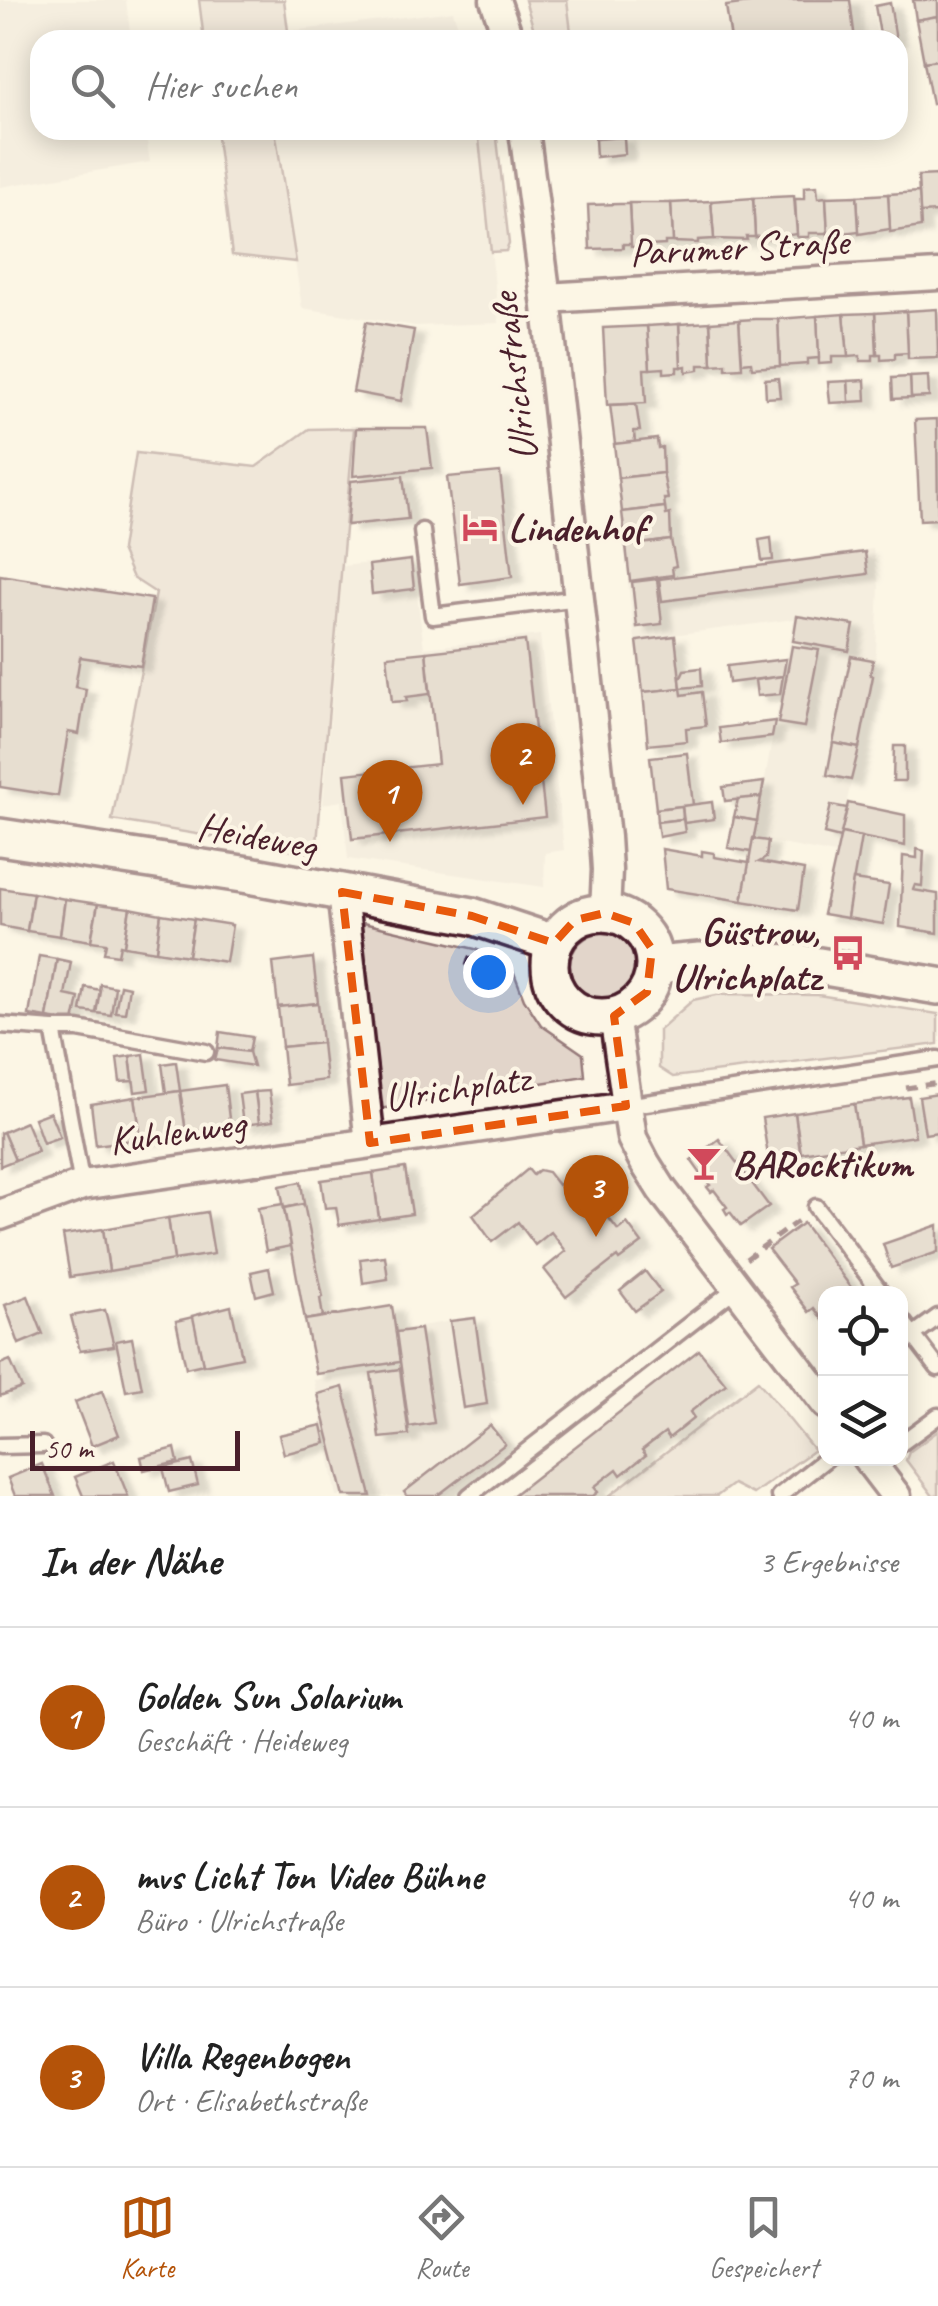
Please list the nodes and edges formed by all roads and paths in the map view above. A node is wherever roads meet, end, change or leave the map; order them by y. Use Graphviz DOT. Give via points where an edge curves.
graph roads {
  1 [pos="496,0"];
  2 [pos="506,30"];
  3 [pos="525,140"];
  4 [pos="938,275"];
  5 [pos="546,298"];
  6 [pos="422,532"];
  7 [pos="578,598"];
  8 [pos="0,838"];
  9 [pos="342,892"];
  10 [pos="605,912"];
  11 [pos="474,942"];
  12 [pos="554,944"];
  13 [pos="655,964"];
  14 [pos="467,966"];
  15 [pos="938,986"];
  16 [pos="614,1016"];
  17 [pos="0,1025"];
  18 [pos="53,1029"];
  19 [pos="206,1052"];
  20 [pos="938,1059"];
  21 [pos="626,1106"];
  22 [pos="370,1143"];
  23 [pos="82,1185"];
  24 [pos="816,1208"];
  25 [pos="0,1215"];
  26 [pos="740,1275"];
  27 [pos="876,1286"];
  28 [pos="938,1317"];
  29 [pos="908,1328"];
  30 [pos="914,1335"];
  31 [pos="938,1368"];
  32 [pos="818,1392"];
  33 [pos="938,1416"];
  34 [pos="908,1438"];
  35 [pos="43,1445"];
  36 [pos="0,1446"];
  37 [pos="818,1465"];
  38 [pos="877,1466"];
  39 [pos="469,1496"];
  40 [pos="779,1496"];
  41 [pos="896,1496"];
  1 -- 2 [label="street"];
  3 -- 5 [label="street, Ulrichstraße"];
  4 -- 5 [label="street, Parumer Straße"];
  5 -- 7 [label="street, Ulrichstraße"];
  6 -- 7 [label="lane" via="433,616"];
  7 -- 10 [label="street, Ulrichstraße" via="605,837"];
  8 -- 9 [label="street, Heideweg"];
  9 -- 12 [label="street, Heideweg" via="472,916"];
  9 -- 22 [label="street, Ulrichplatz"];
  10 -- 12 [label="street" via="575,920"];
  10 -- 13 [label="street" via="646,934"];
  11 -- 14 [label="path"];
  12 -- 16 [label="street" via="557,992 581,1014"];
  13 -- 15 [label="street" via="801,962"];
  13 -- 16 [label="street" via="648,992"];
  16 -- 21 [label="street"];
  17 -- 18 [label="lane"];
  18 -- 19 [label="lane"];
  18 -- 23 [label="lane"];
  20 -- 21 [label="lane, Ulrichplatz"];
  21 -- 22 [label="street, Ulrichplatz"];
  21 -- 26 [label="street" via="644,1164"];
  22 -- 23 [label="street, Kuhlenweg"];
  23 -- 25 [label="street, Kuhlenweg"];
  24 -- 26 [label="path"];
  24 -- 27 [label="lane"];
  26 -- 32 [label="street"];
  26 -- 39 [label="lane"];
  28 -- 30 [label="lane"];
  29 -- 30 [label="lane"];
  30 -- 31 [label="lane"];
  33 -- 34 [label="lane"];
  35 -- 36 [label="lane"];
  37 -- 40 [label="lane"];
  38 -- 41 [label="street"];
}
